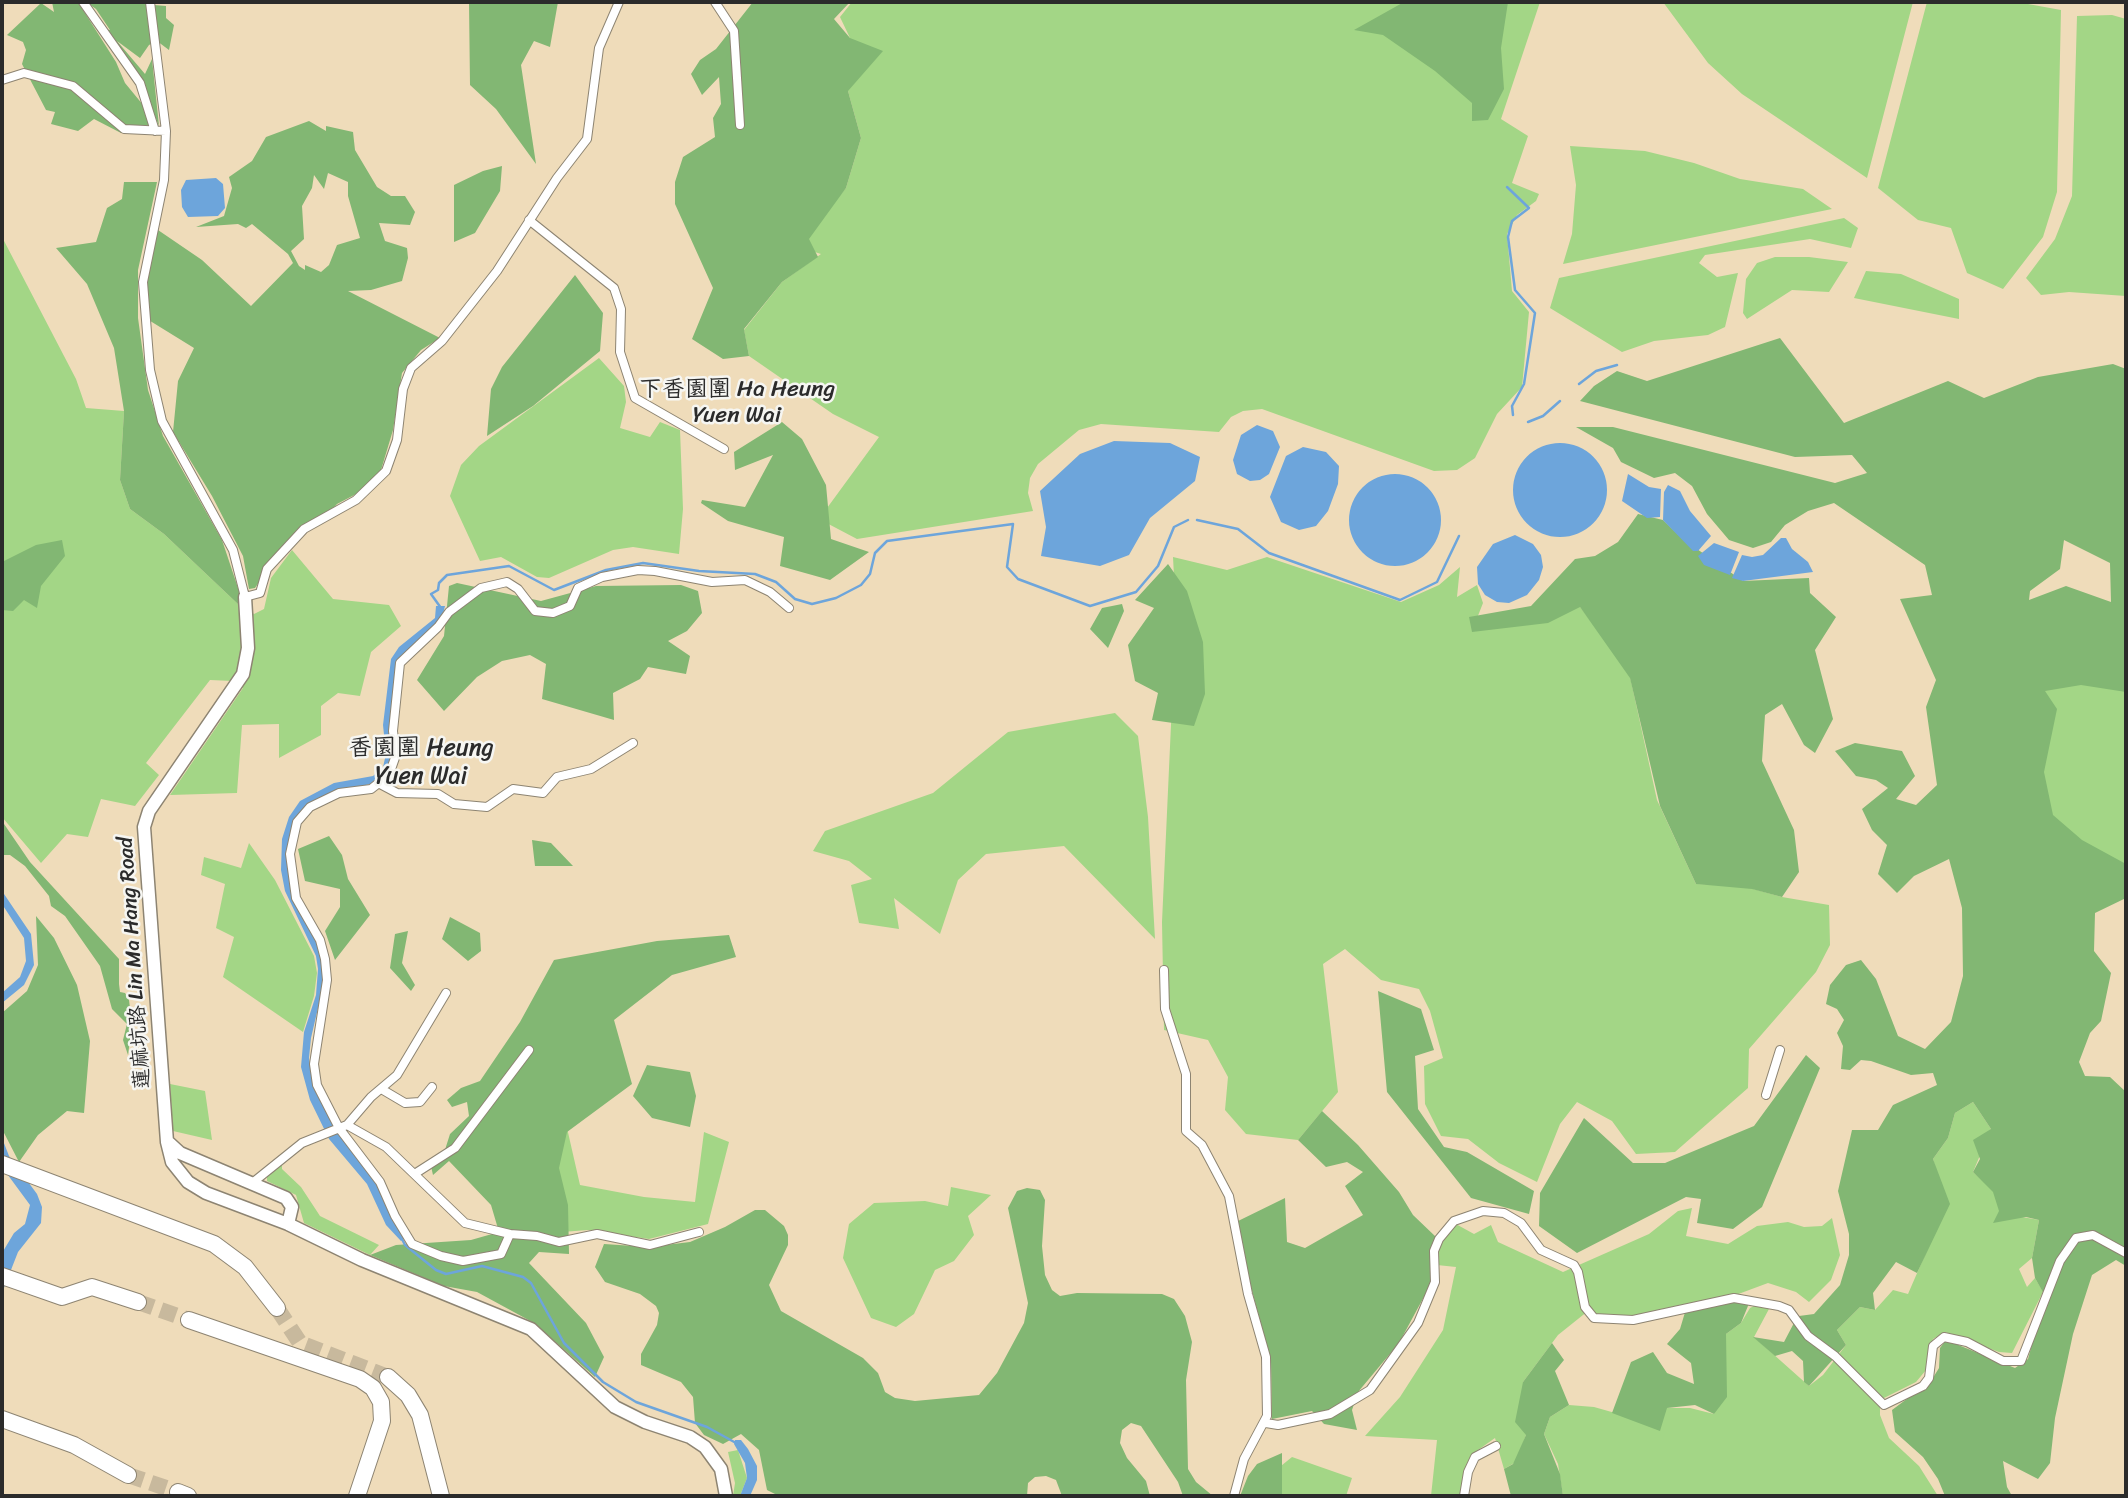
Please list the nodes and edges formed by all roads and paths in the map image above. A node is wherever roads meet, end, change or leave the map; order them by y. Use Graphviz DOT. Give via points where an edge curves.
graph roads {
  1 [pos="83,2"];
  2 [pos="150,2"];
  3 [pos="618,2"];
  4 [pos="715,2"];
  5 [pos="2,80"];
  6 [pos="740,125"];
  7 [pos="155,131"];
  8 [pos="166,131"];
  9 [pos="529,220"];
  10 [pos="724,449"];
  11 [pos="245,597"];
  12 [pos="789,608"];
  13 [pos="634,743"];
  14 [pos="380,784"];
  15 [pos="1164,970"];
  16 [pos="446,993"];
  17 [pos="529,1050"];
  18 [pos="1780,1050"];
  19 [pos="432,1087"];
  20 [pos="383,1090"];
  21 [pos="1766,1095"];
  22 [pos="340,1128"];
  23 [pos="166,1137"];
  24 [pos="2,1164"];
  25 [pos="206,1166"];
  26 [pos="416,1173"];
  27 [pos="188,1182"];
  28 [pos="251,1184"];
  29 [pos="288,1224"];
  30 [pos="699,1232"];
  31 [pos="510,1234"];
  32 [pos="2126,1253"];
  33 [pos="2,1276"];
  34 [pos="138,1302"];
  35 [pos="274,1304"];
  36 [pos="189,1320"];
  37 [pos="388,1377"];
  38 [pos="8,1421"];
  39 [pos="1266,1423"];
  40 [pos="1496,1446"];
  41 [pos="128,1475"];
  42 [pos="357,1496"];
  43 [pos="441,1496"];
  44 [pos="726,1496"];
  45 [pos="1234,1496"];
  46 [pos="1464,1496"];
  1 -- 7 [label="street" via="140,83"];
  2 -- 8 [label="street, 蓮麻坑路 Lin Ma Hang Road"];
  3 -- 9 [label="street" via="598,56 587,139"];
  4 -- 6 [label="street" via="734,31"];
  5 -- 7 [label="street" via="24,73 73,86 124,130"];
  7 -- 8 [label="street"];
  8 -- 11 [label="street, 蓮麻坑路 Lin Ma Hang Road" via="164,180 144,277 150,370 162,421 233,550"];
  9 -- 10 [label="street" via="614,288 621,309 620,354 635,398"];
  9 -- 11 [label="street" via="497,271 446,336 408,372 398,435 386,471 356,500 304,529 267,569 260,593"];
  11 -- 23 [label="street, 蓮麻坑路 Lin Ma Hang Road" via="248,655 241,680 149,811 144,827"];
  12 -- 14 [label="street" via="746,580 712,582 655,571 602,577 578,588 570,606 554,613 535,611 507,582 481,587 449,612 400,663 393,731 396,755 389,775"];
  13 -- 14 [label="street" via="592,769 558,777 543,793 513,789 487,807 462,806 438,794 397,793"];
  14 -- 22 [label="street" via="339,793 310,807 297,822 290,854 296,898 320,940 325,959 327,981 314,1064 324,1104"];
  15 -- 39 [label="street" via="1165,1009 1186,1074 1186,1131 1202,1145 1229,1196 1266,1357"];
  16 -- 20 [label="street" via="397,1075"];
  17 -- 26 [label="street" via="455,1148"];
  18 -- 21 [label="street"];
  19 -- 20 [label="street" via="420,1102 405,1103"];
  20 -- 22 [label="street"];
  22 -- 26 [label="street" via="386,1147"];
  22 -- 28 [label="street" via="285,1155"];
  22 -- 31 [label="street" via="380,1182 412,1244 463,1261 500,1254"];
  23 -- 25 [label="street" via="173,1150"];
  23 -- 27 [label="street, 蓮麻坑路 Lin Ma Hang Road" via="172,1162"];
  24 -- 35 [label="highway" via="214,1244 245,1267"];
  25 -- 27 [label="street" via="193,1169"];
  25 -- 28 [label="street"];
  26 -- 31 [label="street" via="465,1223"];
  27 -- 29 [label="street, 蓮麻坑路 Lin Ma Hang Road" via="206,1194"];
  28 -- 29 [label="street" via="289,1201"];
  29 -- 44 [label="street, 蓮麻坑路 Lin Ma Hang Road" via="374,1265 531,1329 615,1407 705,1447 721,1469"];
  30 -- 31 [label="street" via="650,1245 597,1234 559,1242"];
  32 -- 39 [label="street" via="2093,1235 2076,1238 2060,1261 2021,1361 2003,1361 1967,1342 1944,1337 1933,1346 1929,1378 1923,1386 1884,1405 1808,1336 1789,1310 1779,1306 1734,1298 1633,1320 1594,1318 1585,1307 1574,1265 1541,1250 1521,1223 1504,1213 1483,1211 1454,1221 1439,1239 1434,1251 1435,1282 1418,1323 1370,1390 1330,1414 1278,1425"];
  33 -- 34 [label="highway" via="60,1296 92,1287"];
  36 -- 42 [label="highway" via="373,1388 381,1402 382,1421"];
  37 -- 43 [label="highway" via="408,1395 420,1415"];
  38 -- 41 [label="highway" via="74,1445"];
  39 -- 45 [label="street" via="1244,1459"];
  40 -- 46 [label="street" via="1475,1457"];
}
